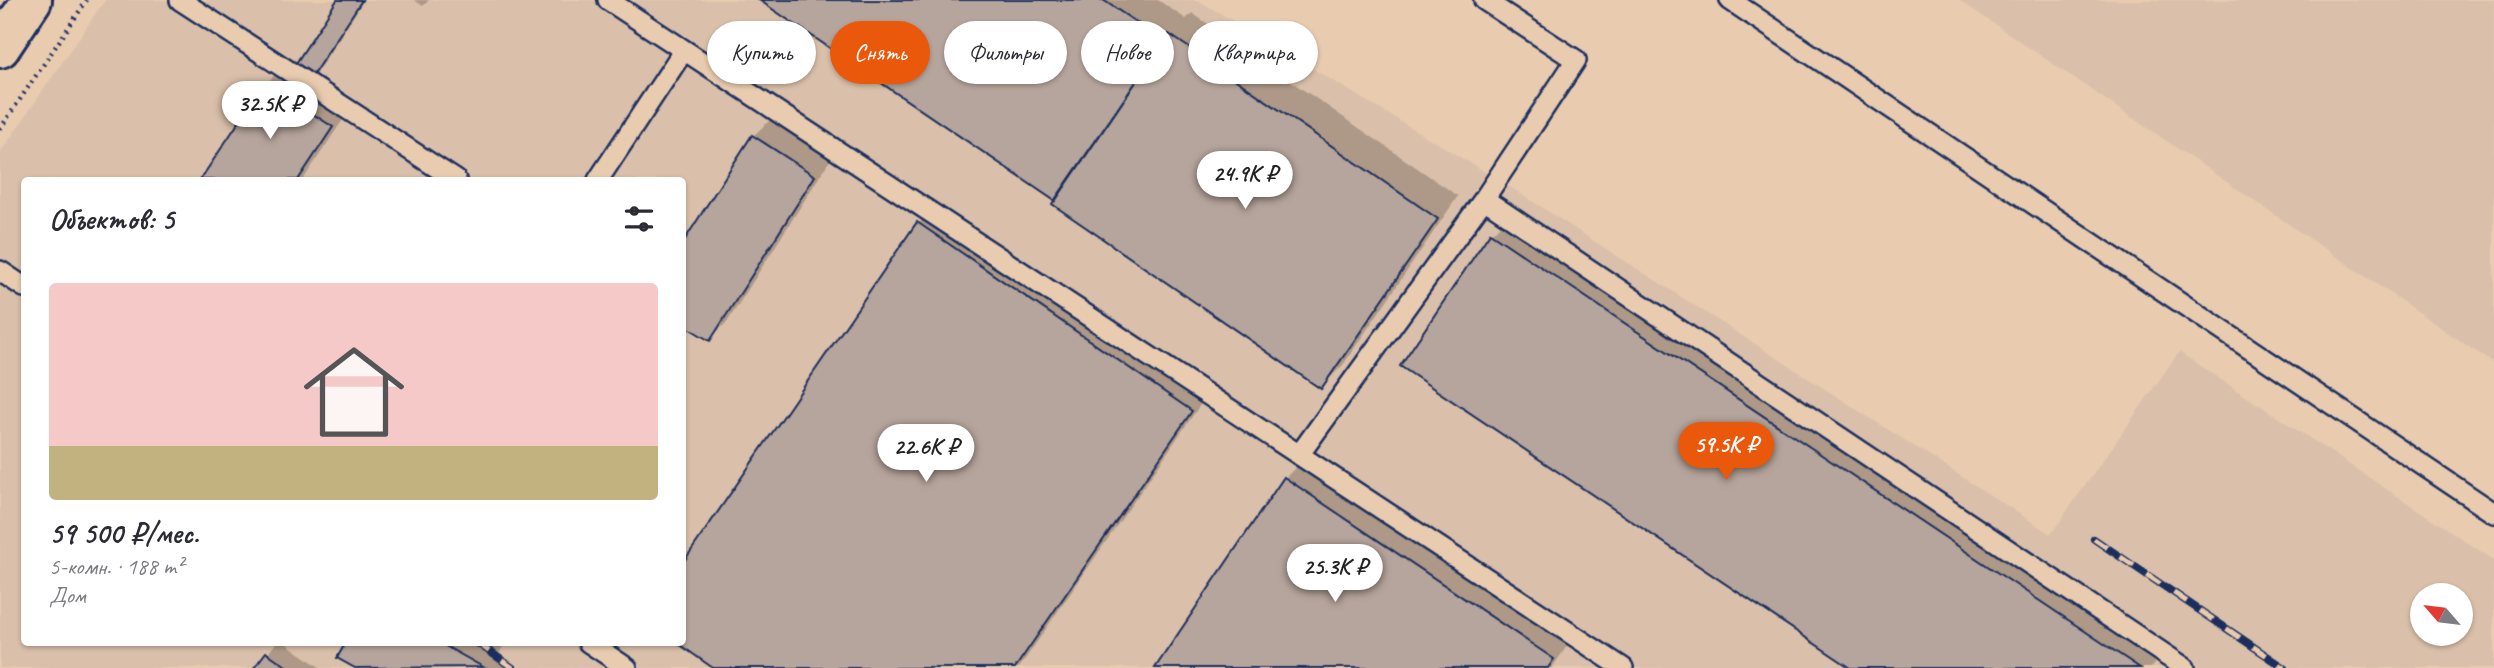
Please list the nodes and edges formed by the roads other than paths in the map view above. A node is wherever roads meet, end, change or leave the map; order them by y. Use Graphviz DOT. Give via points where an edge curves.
graph roads {
  1 [pos="33,0"];
  2 [pos="180,0"];
  3 [pos="608,0"];
  4 [pos="1484,0"];
  5 [pos="1730,0"];
  6 [pos="0,48"];
  7 [pos="684,50"];
  8 [pos="451,177"];
  9 [pos="600,177"];
  10 [pos="1484,199"];
  11 [pos="0,271"];
  12 [pos="21,285"];
  13 [pos="1299,454"];
  14 [pos="2494,513"];
  15 [pos="594,646"];
  16 [pos="627,668"];
  17 [pos="1623,668"];
  18 [pos="2185,668"];
  1 -- 6 [label="street"];
  2 -- 8 [label="lane"];
  3 -- 7 [label="lane"];
  4 -- 10 [label="lane" via="1576,60"];
  5 -- 14 [label="lane"];
  7 -- 9 [label="lane"];
  7 -- 13 [label="lane"];
  10 -- 13 [label="lane"];
  10 -- 18 [label="lane"];
  11 -- 12 [label="lane"];
  13 -- 17 [label="lane"];
  15 -- 16 [label="lane"];
}
